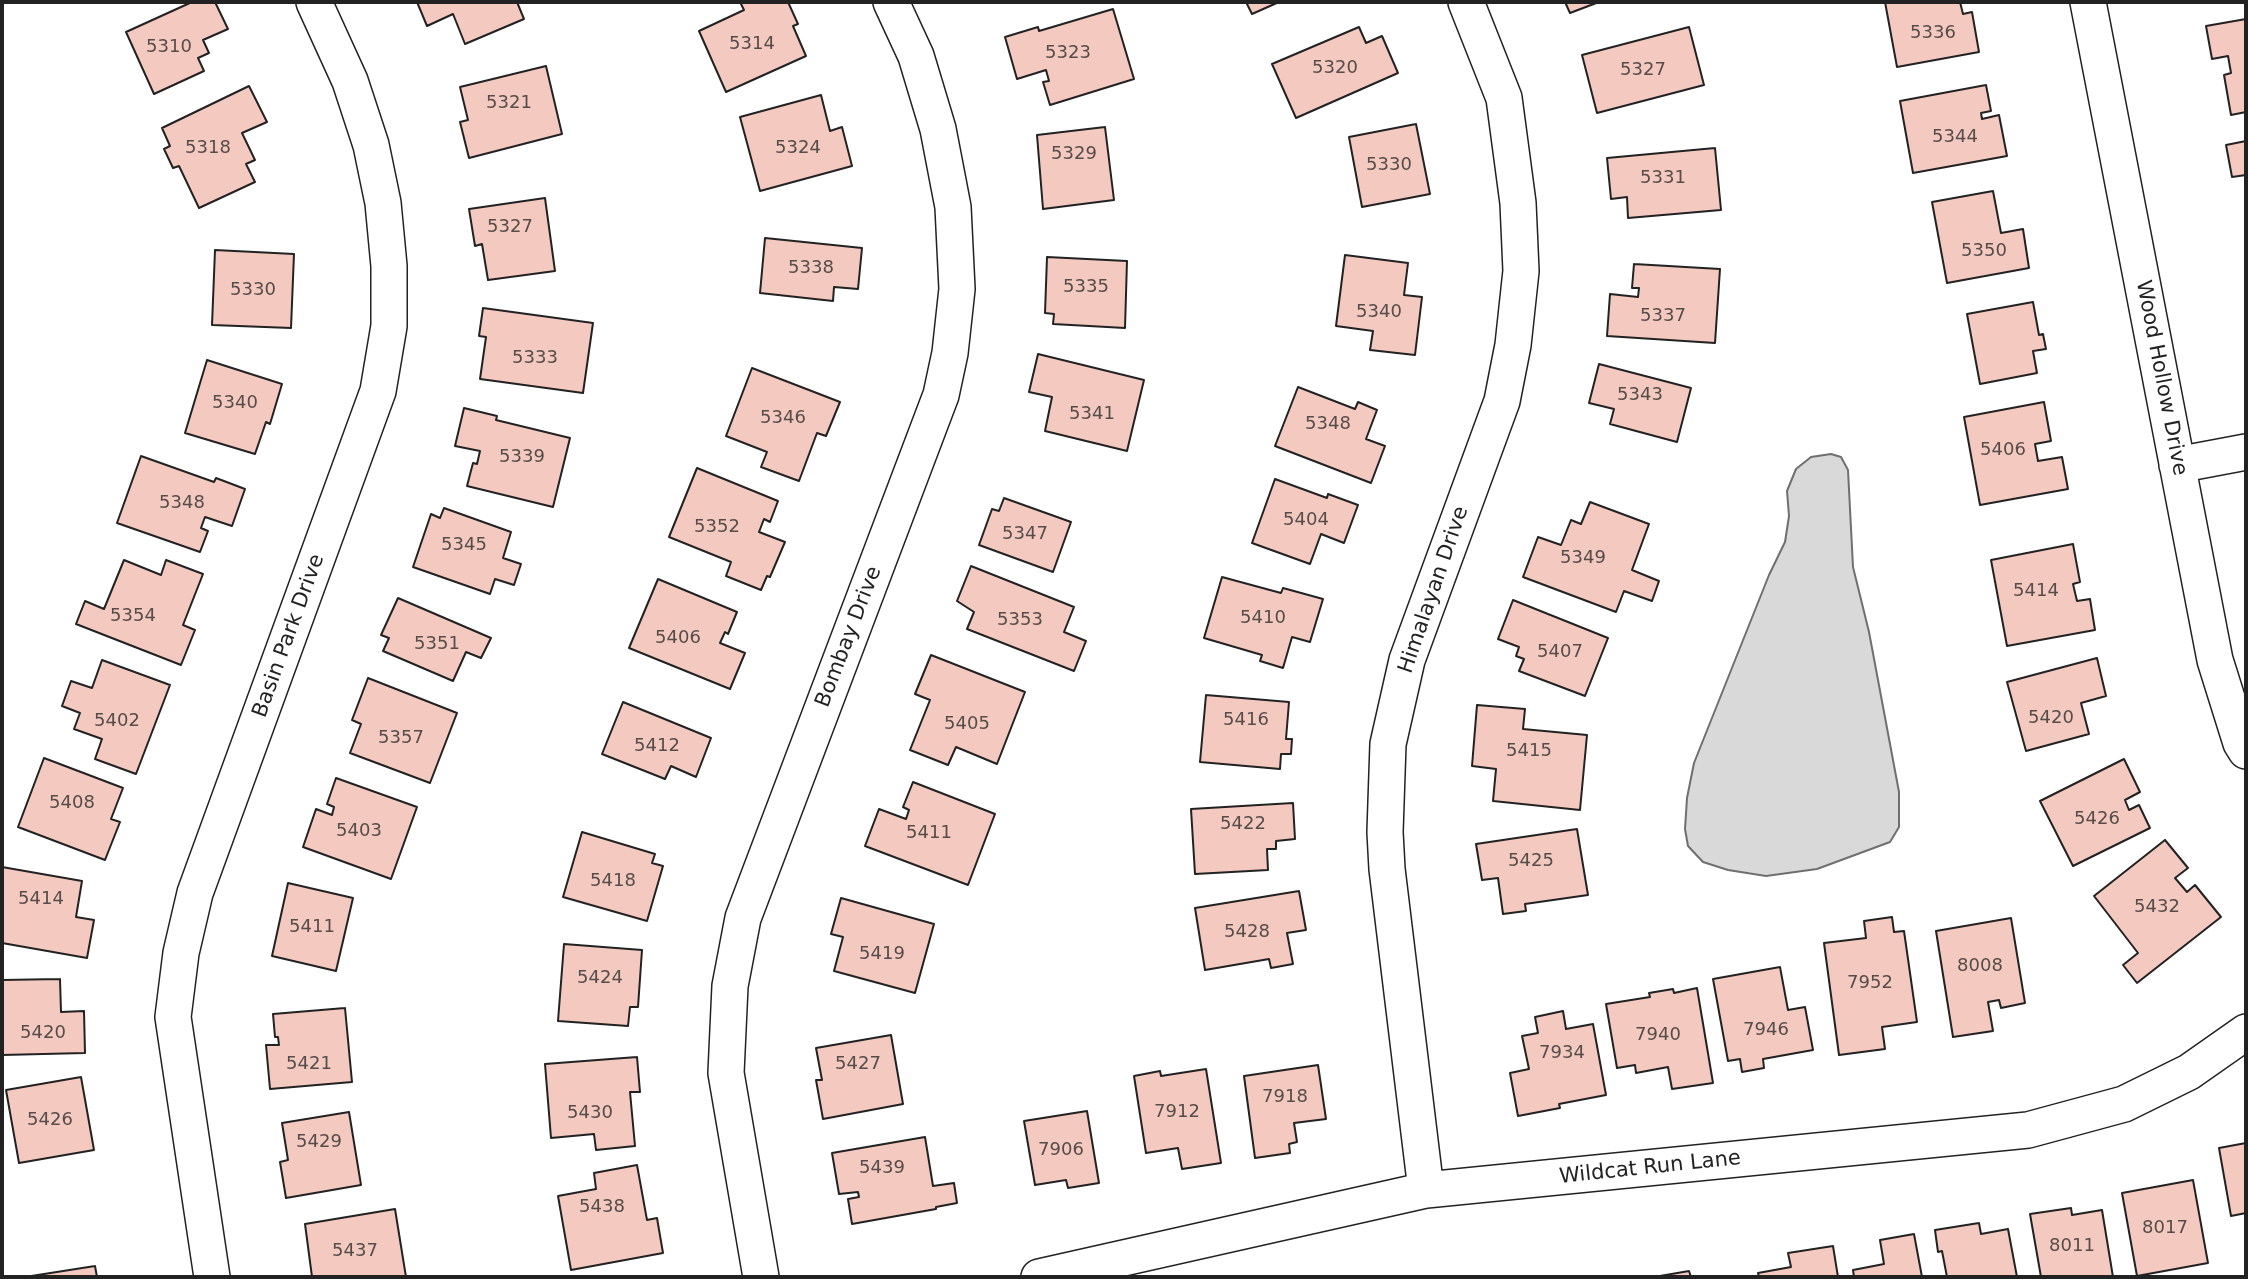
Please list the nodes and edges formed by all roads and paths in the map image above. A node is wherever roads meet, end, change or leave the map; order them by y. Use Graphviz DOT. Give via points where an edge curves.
graph roads {
  1 [pos="314,2"];
  2 [pos="891,2"];
  3 [pos="1465,2"];
  4 [pos="2088,2"];
  5 [pos="2246,452"];
  6 [pos="2177,465"];
  7 [pos="2246,751"];
  8 [pos="2246,1032"];
  9 [pos="1426,1190"];
  10 [pos="212,1277"];
  11 [pos="761,1277"];
  12 [pos="1039,1277"];
  1 -- 10 [label="street, Basin Park Drive" via="350,81 371,145 383,203 389,326 378,391 195,893 181,953 173,1017"];
  2 -- 11 [label="street, Bombay Drive" via="916,56 938,129 951,194 957,289 941,396 743,918 730,986 726,1073"];
  3 -- 9 [label="street, Himalayan Drive" via="1504,98 1518,203 1521,271 1502,401 1407,660 1388,744 1387,869"];
  4 -- 6 [label="street, Wood Hollow Drive"];
  5 -- 6 [label="street"];
  6 -- 7 [label="street, Wood Hollow Drive" via="2215,660"];
  8 -- 9 [label="street, Wildcat Run Lane" via="2189,1072 2124,1104 2028,1130"];
  9 -- 12 [label="street, Wildcat Run Lane"];
}
